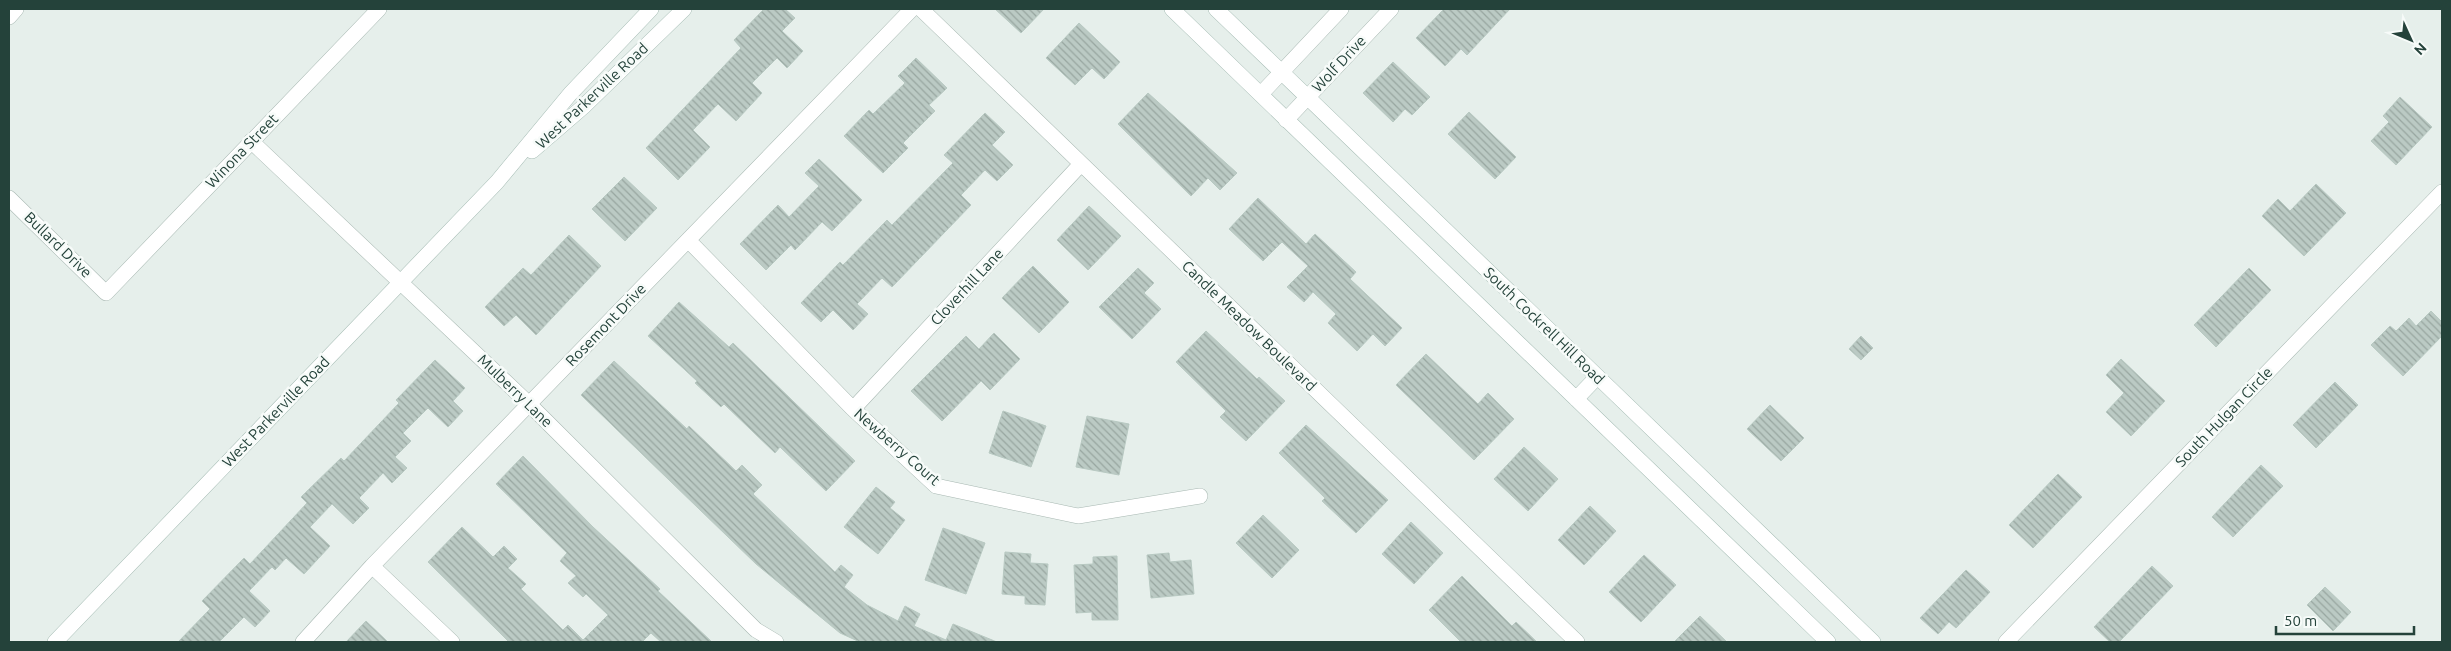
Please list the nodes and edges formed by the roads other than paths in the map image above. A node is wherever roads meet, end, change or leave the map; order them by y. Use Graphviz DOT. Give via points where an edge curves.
graph roads {
  1 [pos="16,9"];
  2 [pos="378,9"];
  3 [pos="650,9"];
  4 [pos="684,9"];
  5 [pos="912,9"];
  6 [pos="921,9"];
  7 [pos="1172,9"];
  8 [pos="1216,9"];
  9 [pos="1341,9"];
  10 [pos="1391,9"];
  11 [pos="9,17"];
  12 [pos="1282,72"];
  13 [pos="1261,94"];
  14 [pos="1308,97"];
  15 [pos="1286,120"];
  16 [pos="251,141"];
  17 [pos="1081,164"];
  18 [pos="497,182"];
  19 [pos="2442,192"];
  20 [pos="9,198"];
  21 [pos="688,240"];
  22 [pos="402,282"];
  23 [pos="106,293"];
  24 [pos="1598,377"];
  25 [pos="1576,399"];
  26 [pos="529,404"];
  27 [pos="853,409"];
  28 [pos="1200,496"];
  29 [pos="372,566"];
  30 [pos="56,642"];
  31 [pos="303,642"];
  32 [pos="452,642"];
  33 [pos="776,642"];
  34 [pos="1577,642"];
  35 [pos="1828,642"];
  36 [pos="1873,642"];
  37 [pos="2006,642"];
  1 -- 11 [label="street"];
  2 -- 16 [label="street, Winona Street"];
  3 -- 18 [label="street, West Parkerville Road" via="570,94"];
  4 -- 18 [label="street, West Parkerville Road" via="583,107"];
  5 -- 21 [label="street, Rosemont Drive"];
  6 -- 17 [label="street, Candle Meadow Boulevard"];
  7 -- 13 [label="street, South Cockrell Hill Road"];
  8 -- 12 [label="street, South Cockrell Hill Road"];
  9 -- 12 [label="street"];
  10 -- 14 [label="street, Wolf Drive"];
  12 -- 13 [label="street"];
  12 -- 14 [label="street, South Cockrell Hill Road"];
  13 -- 15 [label="street, South Cockrell Hill Road"];
  14 -- 15 [label="street, Wolf Drive"];
  14 -- 24 [label="street, South Cockrell Hill Road"];
  15 -- 25 [label="street, South Cockrell Hill Road"];
  16 -- 22 [label="street, Mulberry Lane"];
  16 -- 23 [label="street, Winona Street"];
  17 -- 27 [label="street, Cloverhill Lane"];
  17 -- 34 [label="street, Candle Meadow Boulevard"];
  18 -- 22 [label="street, West Parkerville Road"];
  19 -- 37 [label="street, South Hulgan Circle"];
  20 -- 23 [label="street, Bullard Drive"];
  21 -- 26 [label="street, Rosemont Drive"];
  21 -- 27 [label="street, Newberry Court"];
  22 -- 26 [label="street, Mulberry Lane"];
  22 -- 30 [label="street, West Parkerville Road"];
  24 -- 25 [label="street"];
  24 -- 36 [label="street, South Cockrell Hill Road"];
  25 -- 35 [label="street, South Cockrell Hill Road"];
  26 -- 29 [label="street, Rosemont Drive"];
  26 -- 33 [label="street, Mulberry Lane" via="756,630"];
  27 -- 28 [label="street, Newberry Court" via="936,486 1078,516"];
  29 -- 31 [label="street, Rosemont Drive"];
  29 -- 32 [label="street"];
}
